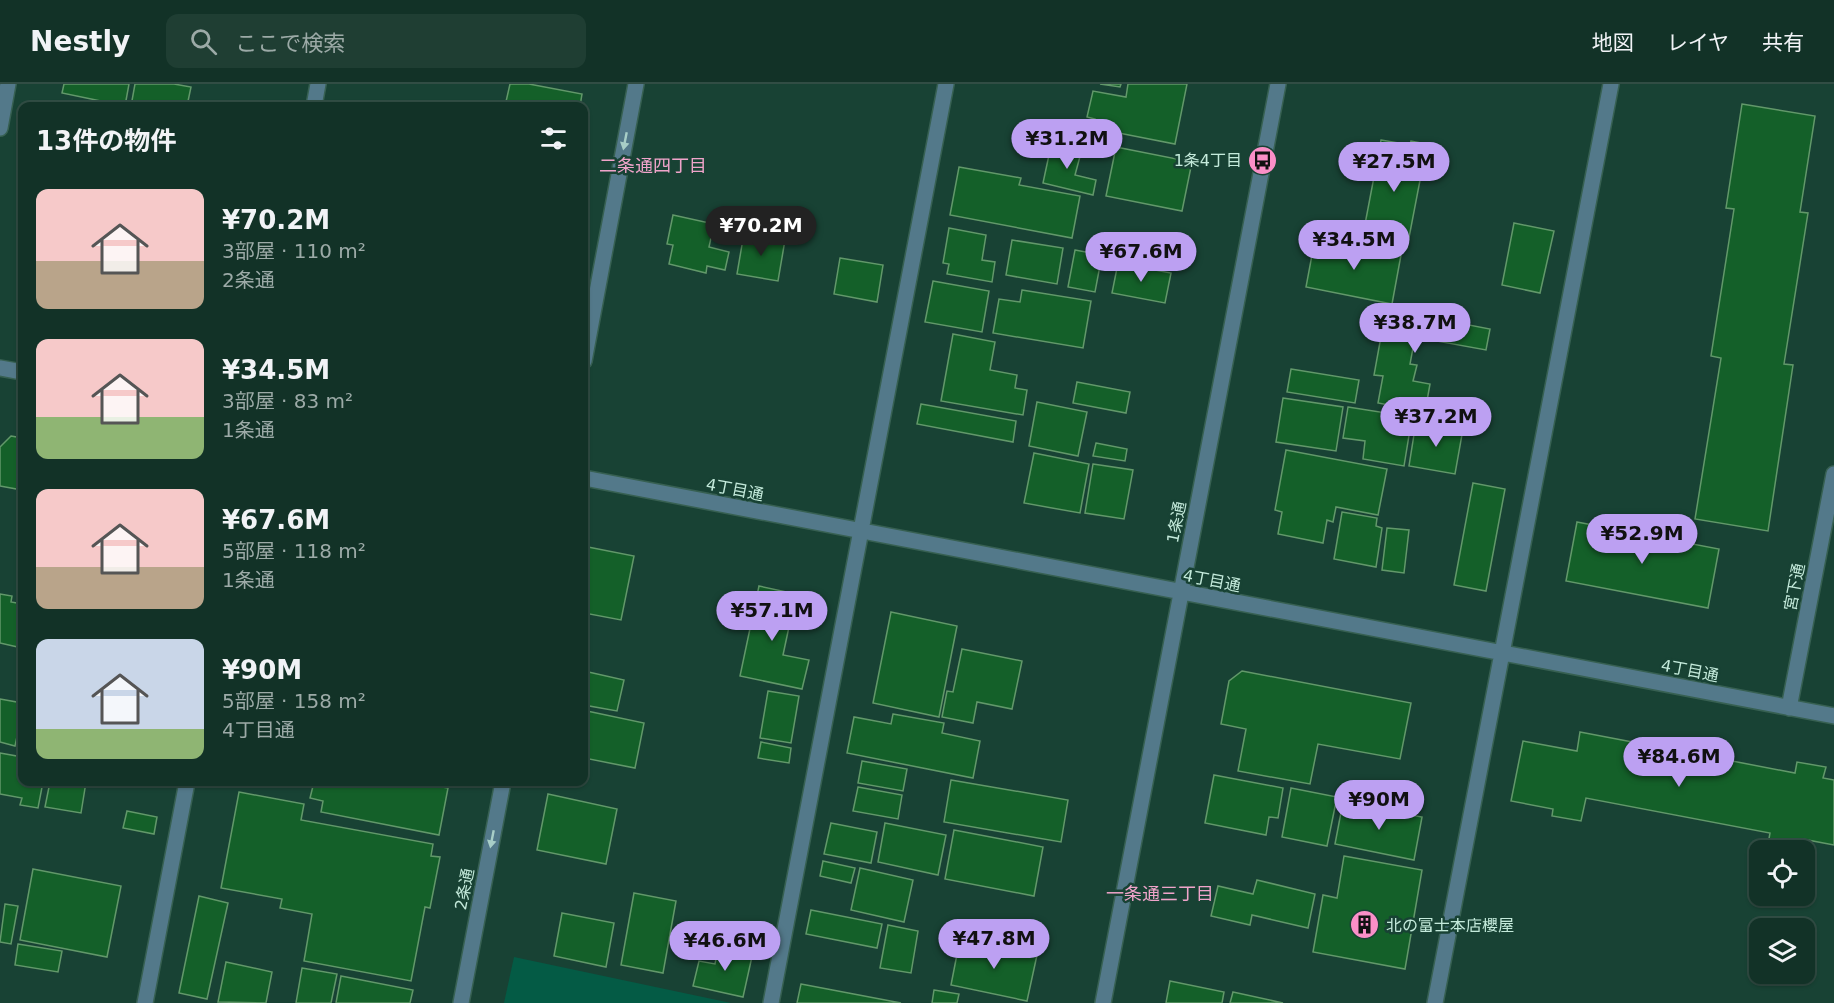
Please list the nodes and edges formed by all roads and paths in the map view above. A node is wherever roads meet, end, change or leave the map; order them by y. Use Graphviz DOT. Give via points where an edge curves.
graph roads {
  1 [pos="8,84"];
  2 [pos="318,84"];
  3 [pos="636,84"];
  4 [pos="946,84"];
  5 [pos="1278,84"];
  6 [pos="1611,84"];
  7 [pos="315,102"];
  8 [pos="0,128"];
  9 [pos="588,340"];
  10 [pos="0,368"];
  11 [pos="18,371"];
  12 [pos="1834,474"];
  13 [pos="588,479"];
  14 [pos="861,531"];
  15 [pos="1181,592"];
  16 [pos="1502,653"];
  17 [pos="1789,708"];
  18 [pos="1834,716"];
  19 [pos="186,786"];
  20 [pos="502,786"];
  21 [pos="145,1003"];
  22 [pos="461,1003"];
  23 [pos="771,1003"];
  24 [pos="1103,1003"];
  25 [pos="1435,1003"];
  1 -- 8 [label="street"];
  2 -- 7 [label="street"];
  3 -- 9 [label="street, one-way"];
  4 -- 14 [label="street"];
  5 -- 15 [label="street, 1条通"];
  6 -- 16 [label="street"];
  10 -- 11 [label="street"];
  12 -- 17 [label="street, 宮下通"];
  13 -- 14 [label="street, 4丁目通"];
  14 -- 15 [label="street, 4丁目通"];
  14 -- 23 [label="street"];
  15 -- 16 [label="street, 4丁目通"];
  15 -- 24 [label="street, 1条通"];
  16 -- 17 [label="street, 4丁目通"];
  16 -- 25 [label="street"];
  17 -- 18 [label="street, 4丁目通"];
  19 -- 21 [label="street"];
  20 -- 22 [label="street, 2条通, one-way"];
}
